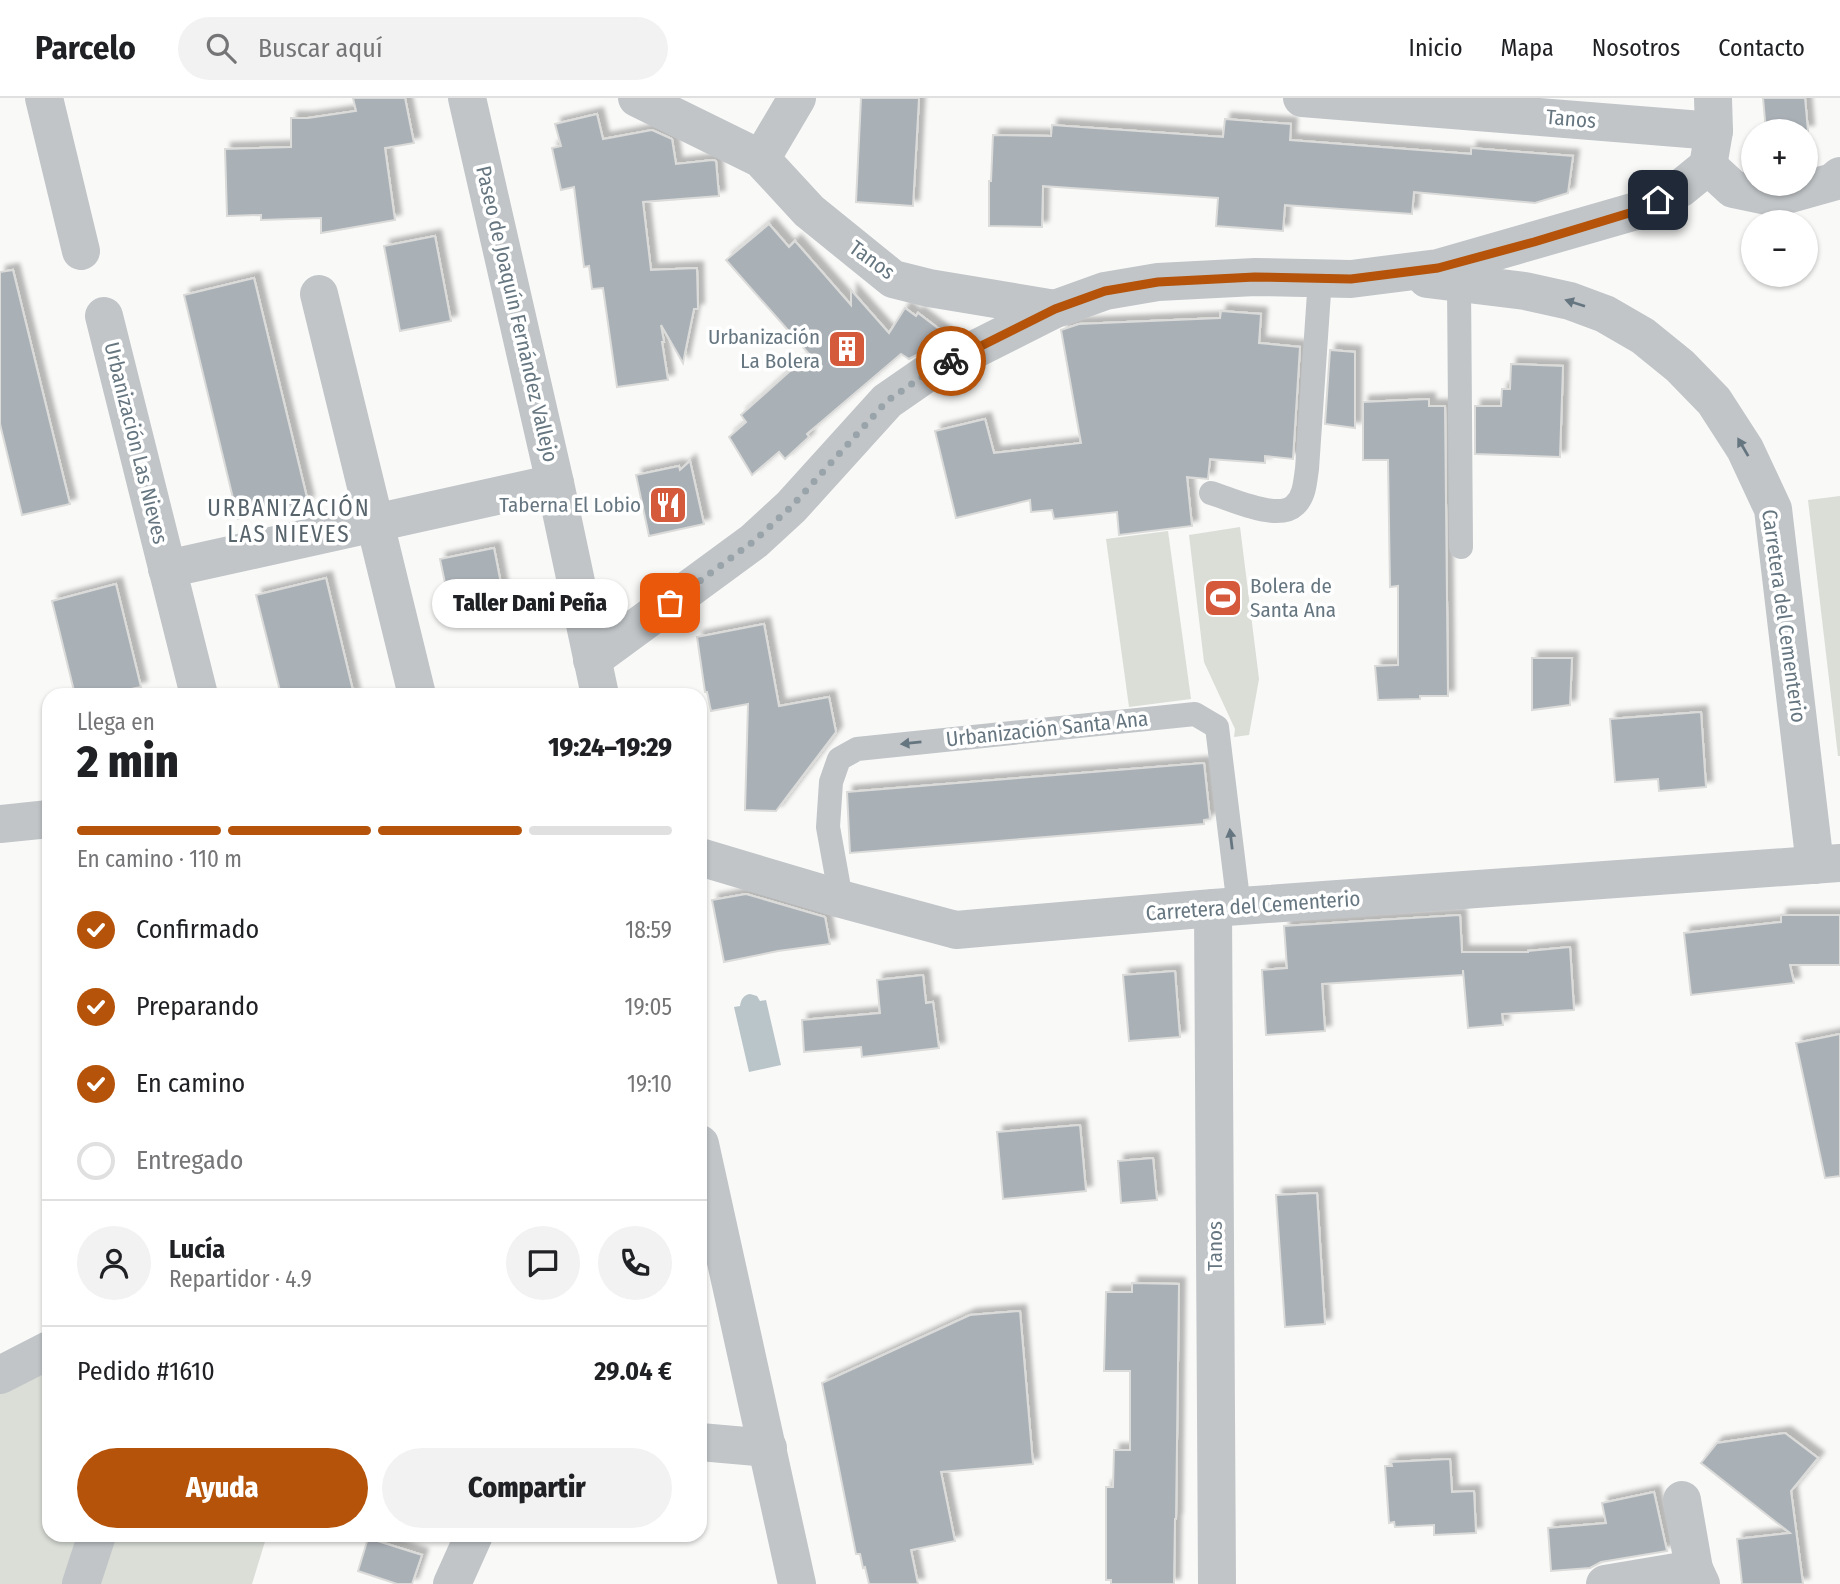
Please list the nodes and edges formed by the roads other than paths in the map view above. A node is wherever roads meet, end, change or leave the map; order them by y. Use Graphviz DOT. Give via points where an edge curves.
graph roads {
  1 [pos="44,98"];
  2 [pos="467,98"];
  3 [pos="637,98"];
  4 [pos="797,98"];
  5 [pos="1302,98"];
  6 [pos="1712,131"];
  7 [pos="761,159"];
  8 [pos="1840,176"];
  9 [pos="81,251"];
  10 [pos="1394,275"];
  11 [pos="1320,278"];
  12 [pos="1460,283"];
  13 [pos="318,294"];
  14 [pos="1055,309"];
  15 [pos="104,316"];
  16 [pos="555,483"];
  17 [pos="1211,493"];
  18 [pos="374,523"];
  19 [pos="1461,547"];
  20 [pos="167,569"];
  21 [pos="596,677"];
  22 [pos="197,688"];
  23 [pos="414,688"];
  24 [pos="42,820"];
  25 [pos="0,824"];
  26 [pos="707,859"];
  27 [pos="1828,864"];
  28 [pos="841,899"];
  29 [pos="1226,907"];
  30 [pos="707,1175"];
  31 [pos="42,1354"];
  32 [pos="0,1375"];
  33 [pos="707,1443"];
  34 [pos="768,1448"];
  35 [pos="1682,1500"];
  36 [pos="95,1542"];
  37 [pos="471,1542"];
  38 [pos="1697,1577"];
  39 [pos="81,1584"];
  40 [pos="452,1584"];
  41 [pos="797,1584"];
  42 [pos="1217,1584"];
  43 [pos="1605,1584"];
  1 -- 9 [label="street"];
  2 -- 16 [label="street, Paseo de Joaquín Fernández Vallejo"];
  3 -- 7 [label="street, Tanos"];
  4 -- 7 [label="street"];
  5 -- 6 [label="street, Tanos"];
  6 -- 8 [label="street" via="1733,189 1776,198"];
  6 -- 10 [label="street, Tanos" via="1681,188 1636,211 1438,268"];
  7 -- 14 [label="street, Tanos" via="809,211 893,279"];
  10 -- 11 [label="street, Tanos"];
  10 -- 12 [label="street, Carretera del Cementerio"];
  11 -- 14 [label="street, Tanos" via="1158,282 1105,291"];
  11 -- 17 [label="lane" via="1304,490 1296,505 1284,512"];
  12 -- 19 [label="lane"];
  27 -- 12 [label="street, Carretera del Cementerio, one-way" via="1773,509 1745,449 1714,401 1680,366 1605,313 1525,291"];
  13 -- 18 [label="street"];
  14 -- 21 [label="street, Tanos" via="926,374 887,401 791,507"];
  15 -- 20 [label="street, Urbanización Las Nieves"];
  16 -- 18 [label="street, Urbanización Las Nieves"];
  16 -- 21 [label="street, Paseo de Joaquín Fernández Vallejo"];
  18 -- 20 [label="street, Urbanización Las Nieves"];
  18 -- 23 [label="street"];
  20 -- 22 [label="street, Urbanización Las Nieves"];
  24 -- 25 [label="street"];
  26 -- 28 [label="street, Carretera del Cementerio"];
  27 -- 29 [label="street, Carretera del Cementerio"];
  28 -- 29 [label="street, Carretera del Cementerio" via="956,930"];
  29 -- 28 [label="lane, Urbanización Santa Ana, one-way" via="1217,727 1195,715 858,749 839,760 831,782 828,827"];
  29 -- 42 [label="street, Tanos"];
  30 -- 34 [label="street"];
  31 -- 32 [label="street"];
  33 -- 34 [label="street"];
  34 -- 41 [label="street"];
  35 -- 38 [label="street"];
  36 -- 39 [label="street"];
  37 -- 40 [label="street"];
  38 -- 43 [label="street"];
}
